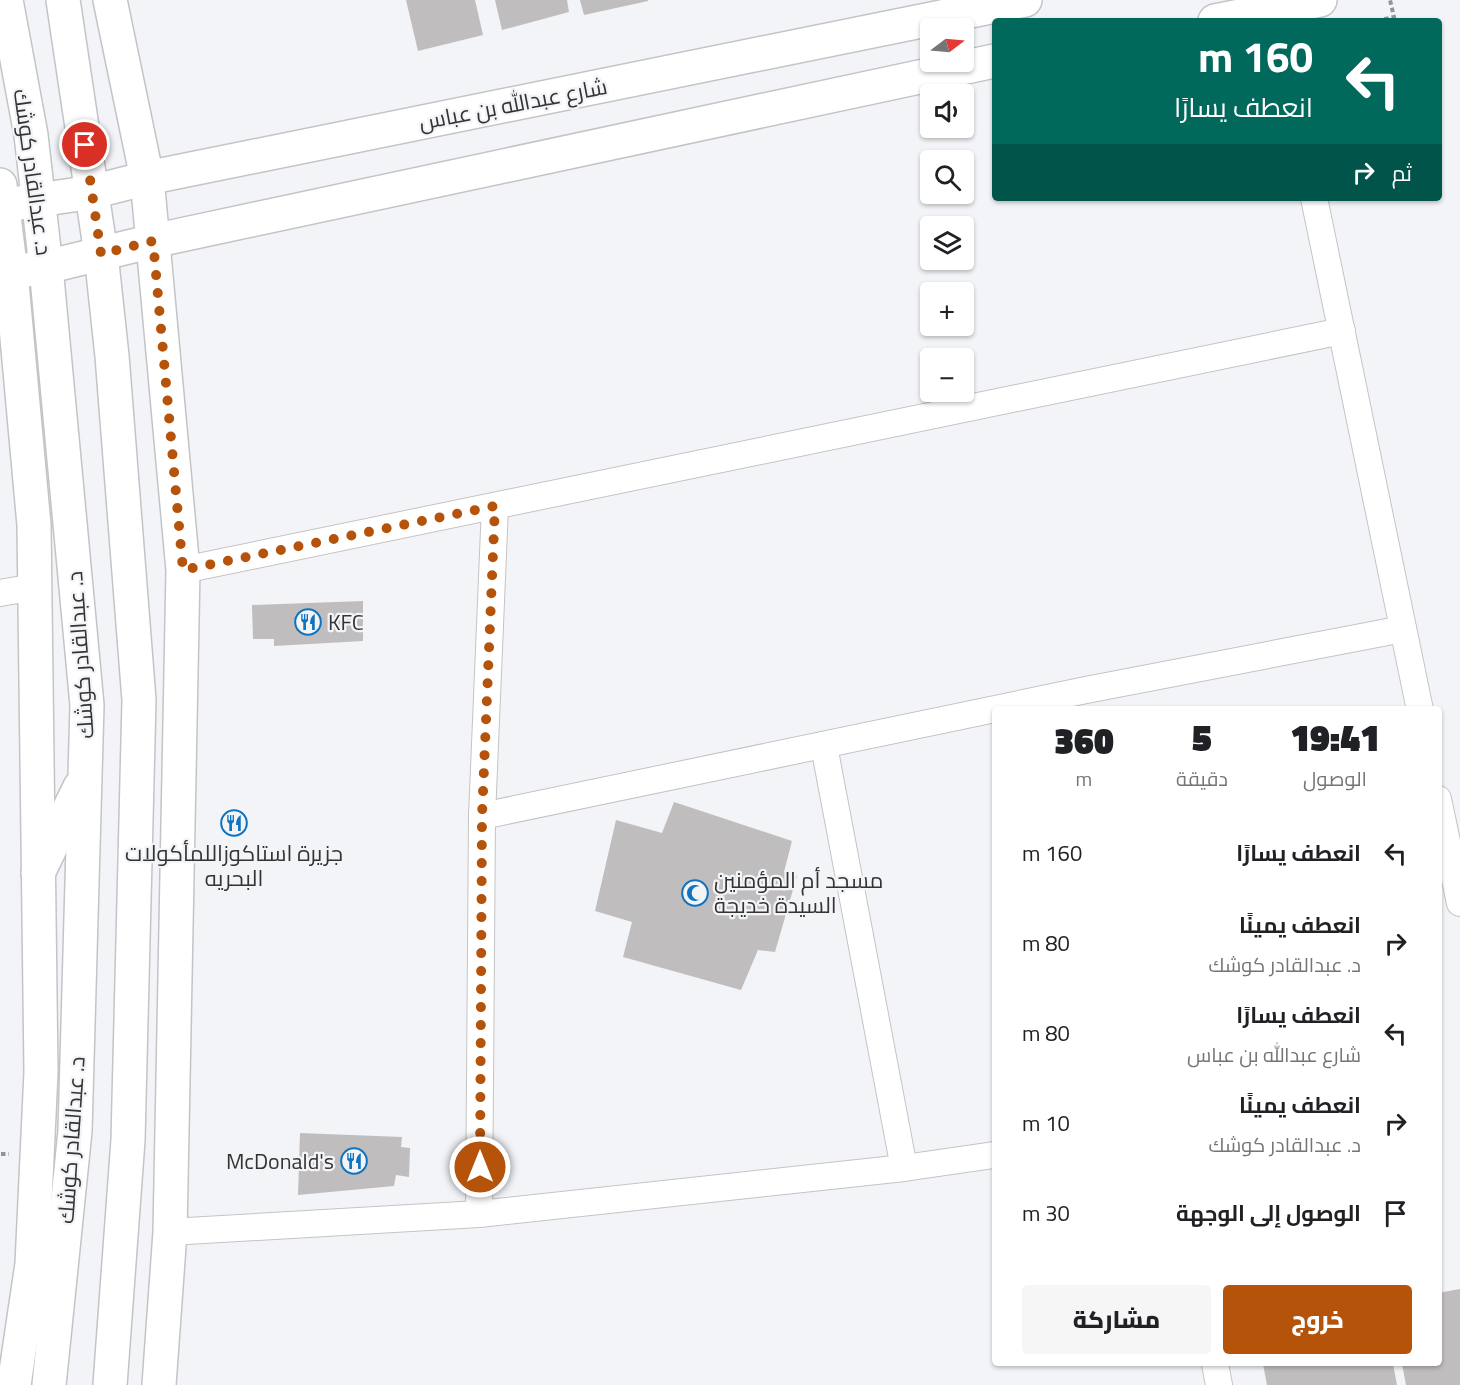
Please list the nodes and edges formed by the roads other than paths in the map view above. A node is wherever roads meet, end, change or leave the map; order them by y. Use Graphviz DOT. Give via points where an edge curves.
graph roads {
  1 [pos="6,0"];
  2 [pos="63,0"];
  3 [pos="110,0"];
  4 [pos="1025,0"];
  5 [pos="1320,0"];
  6 [pos="978,5"];
  7 [pos="1277,15"];
  8 [pos="1246,18"];
  9 [pos="992,61"];
  10 [pos="147,178"];
  11 [pos="92,192"];
  12 [pos="1,199"];
  13 [pos="37,200"];
  14 [pos="1315,201"];
  15 [pos="153,241"];
  16 [pos="101,254"];
  17 [pos="46,267"];
  18 [pos="6,273"];
  19 [pos="1342,331"];
  20 [pos="495,506"];
  21 [pos="183,570"];
  22 [pos="35,587"];
  23 [pos="0,593"];
  24 [pos="1403,629"];
  25 [pos="1088,700"];
  26 [pos="1054,706"];
  27 [pos="1419,706"];
  28 [pos="992,717"];
  29 [pos="824,746"];
  30 [pos="86,775"];
  31 [pos="482,816"];
  32 [pos="1442,818"];
  33 [pos="38,873"];
  34 [pos="1460,903"];
  35 [pos="992,1155"];
  36 [pos="903,1168"];
  37 [pos="479,1214"];
  38 [pos="170,1232"];
  39 [pos="1215,1366"];
  40 [pos="14,1385"];
  41 [pos="49,1385"];
  42 [pos="110,1385"];
  43 [pos="159,1385"];
  44 [pos="1219,1385"];
  1 -- 13 [label="main road, د. عبدالقادر كوشك" via="31,135"];
  2 -- 11 [label="main road"];
  3 -- 10 [label="main road"];
  4 -- 6 [label="main road, شارع عبدالله بن عباس"];
  5 -- 7 [label="main road"];
  6 -- 10 [label="main road, شارع عبدالله بن عباس"];
  7 -- 8 [label="main road"];
  9 -- 15 [label="main road"];
  10 -- 11 [label="main road, شارع عبدالله بن عباس"];
  10 -- 15 [label="main road"];
  11 -- 13 [label="main road, شارع عبدالله بن عباس"];
  11 -- 16 [label="main road"];
  12 -- 13 [label="main road, شارع عبدالله بن عباس"];
  12 -- 18 [label="main road, د. عبدالقادر كوشك"];
  13 -- 17 [label="main road, د. عبدالقادر كوشك"];
  14 -- 19 [label="street"];
  15 -- 16 [label="main road"];
  15 -- 21 [label="main road"];
  16 -- 17 [label="main road"];
  16 -- 42 [label="main road" via="139,700 128,1140"];
  17 -- 18 [label="main road"];
  17 -- 30 [label="main road, د. عبدالقادر كوشك" via="87,705"];
  18 -- 22 [label="main road, د. عبدالقادر كوشك" via="34,525"];
  19 -- 20 [label="street"];
  19 -- 24 [label="street"];
  20 -- 21 [label="street"];
  20 -- 31 [label="street"];
  21 -- 38 [label="main road"];
  22 -- 23 [label="street"];
  22 -- 33 [label="main road, د. عبدالقادر كوشك"];
  24 -- 25 [label="street"];
  24 -- 27 [label="street"];
  25 -- 26 [label="street"];
  28 -- 29 [label="street"];
  29 -- 31 [label="street"];
  29 -- 36 [label="street"];
  30 -- 33 [label="main road"];
  30 -- 41 [label="main road, د. عبدالقادر كوشك" via="75,1131"];
  31 -- 37 [label="street"];
  32 -- 34 [label="street"];
  33 -- 40 [label="main road, د. عبدالقادر كوشك" via="41,1072 32,1264"];
  35 -- 36 [label="street"];
  36 -- 37 [label="street"];
  37 -- 38 [label="street"];
  38 -- 43 [label="main road"];
  39 -- 44 [label="street"];
}
